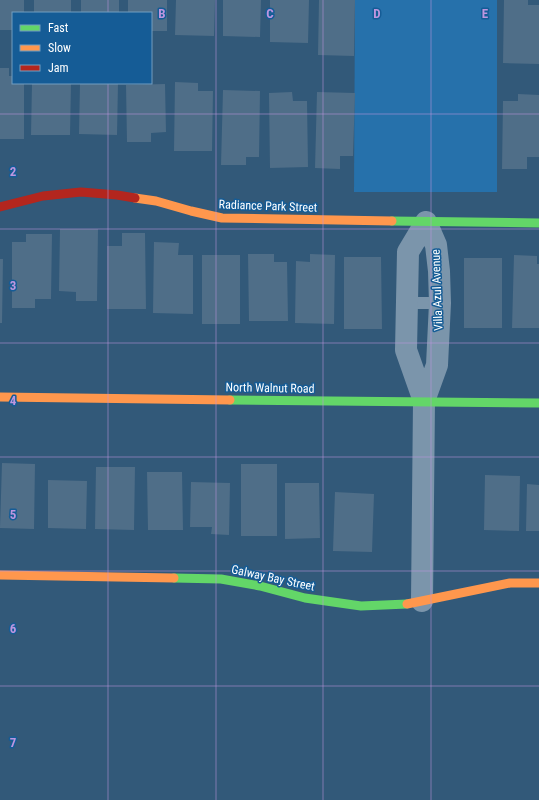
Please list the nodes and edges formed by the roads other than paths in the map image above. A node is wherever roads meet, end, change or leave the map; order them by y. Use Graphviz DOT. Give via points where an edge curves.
graph roads {
  1 [pos="0,207"];
  2 [pos="426,222"];
  3 [pos="539,223"];
  4 [pos="407,303"];
  5 [pos="440,303"];
  6 [pos="0,397"];
  7 [pos="424,401"];
  8 [pos="539,403"];
  9 [pos="0,575"];
  10 [pos="539,583"];
  11 [pos="422,601"];
  1 -- 2 [label="street, Radiance Park Street" via="43,196 81,192 156,202 222,218"];
  2 -- 3 [label="street, Radiance Park Street"];
  2 -- 4 [label="street, Villa Azul Avenue" via="408,252"];
  2 -- 5 [label="street, Villa Azul Avenue" via="436,245"];
  4 -- 5 [label="lane"];
  4 -- 7 [label="street, Villa Azul Avenue" via="406,350"];
  5 -- 7 [label="street, Villa Azul Avenue" via="437,365"];
  6 -- 7 [label="street, North Walnut Road"];
  7 -- 8 [label="street, North Walnut Road"];
  7 -- 11 [label="street, Villa Azul Avenue"];
  9 -- 11 [label="street, Galway Bay Street" via="221,579 305,598 361,606"];
  10 -- 11 [label="street, Galway Bay Street" via="510,583"];
}
